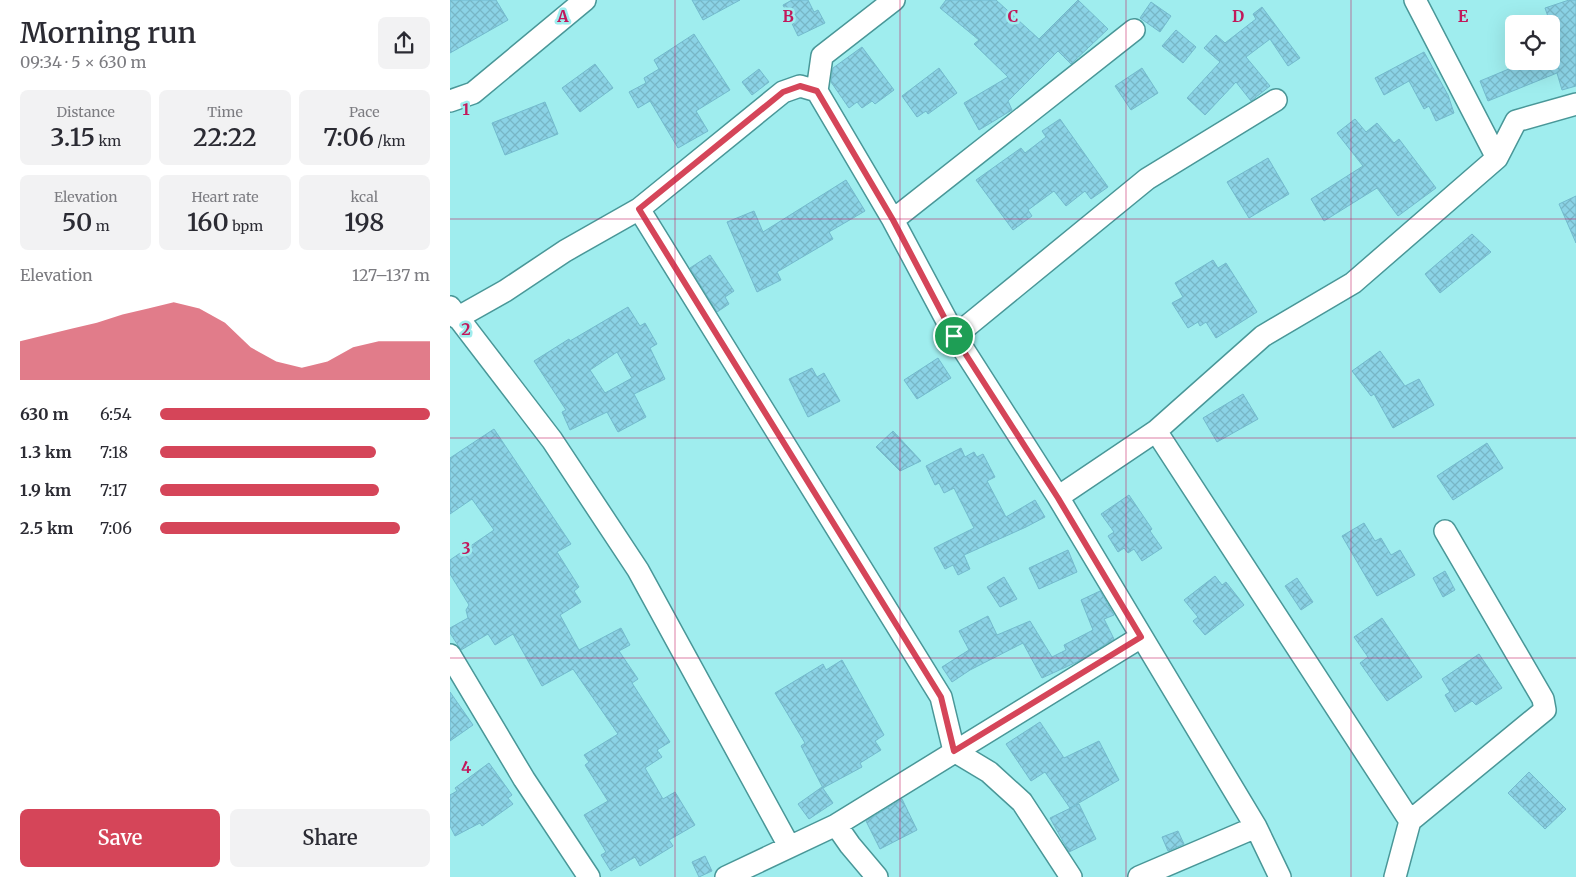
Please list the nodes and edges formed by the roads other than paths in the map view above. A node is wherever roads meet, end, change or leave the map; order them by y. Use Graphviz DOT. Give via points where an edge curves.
graph roads {
  1 [pos="894,0"];
  2 [pos="1415,0"];
  3 [pos="573,4"];
  4 [pos="1134,30"];
  5 [pos="817,91"];
  6 [pos="472,93"];
  7 [pos="450,100"];
  8 [pos="1276,100"];
  9 [pos="1576,104"];
  10 [pos="450,115"];
  11 [pos="1497,158"];
  12 [pos="639,209"];
  13 [pos="893,220"];
  14 [pos="454,312"];
  15 [pos="954,336"];
  16 [pos="1156,431"];
  17 [pos="1058,498"];
  18 [pos="1445,531"];
  19 [pos="1141,637"];
  20 [pos="450,655"];
  21 [pos="954,751"];
  22 [pos="1410,821"];
  23 [pos="836,824"];
  24 [pos="1256,827"];
  25 [pos="789,846"];
  26 [pos="589,877"];
  27 [pos="726,877"];
  28 [pos="877,877"];
  29 [pos="1071,877"];
  30 [pos="1140,877"];
  31 [pos="1280,877"];
  32 [pos="1395,877"];
  1 -- 5 [label="street" via="822,56"];
  2 -- 11 [label="street"];
  3 -- 6 [label="street"];
  4 -- 13 [label="street"];
  5 -- 12 [label="street" via="800,86 783,92"];
  5 -- 13 [label="street"];
  6 -- 7 [label="street"];
  6 -- 10 [label="street"];
  8 -- 15 [label="street" via="1146,179"];
  9 -- 11 [label="street" via="1516,121"];
  11 -- 16 [label="street" via="1353,283 1263,336"];
  12 -- 14 [label="street" via="564,251 506,291"];
  12 -- 21 [label="street" via="941,697"];
  13 -- 15 [label="street"];
  14 -- 25 [label="street" via="552,440 638,570"];
  15 -- 17 [label="street"];
  16 -- 17 [label="street"];
  16 -- 22 [label="street"];
  17 -- 19 [label="street"];
  18 -- 22 [label="street" via="1543,699 1545,710"];
  19 -- 21 [label="street"];
  19 -- 24 [label="street"];
  20 -- 26 [label="street" via="524,779"];
  21 -- 23 [label="street"];
  21 -- 29 [label="street" via="989,772 1022,802"];
  22 -- 32 [label="street"];
  23 -- 25 [label="street"];
  23 -- 28 [label="street"];
  24 -- 30 [label="street"];
  24 -- 31 [label="street"];
  25 -- 27 [label="street"];
}
